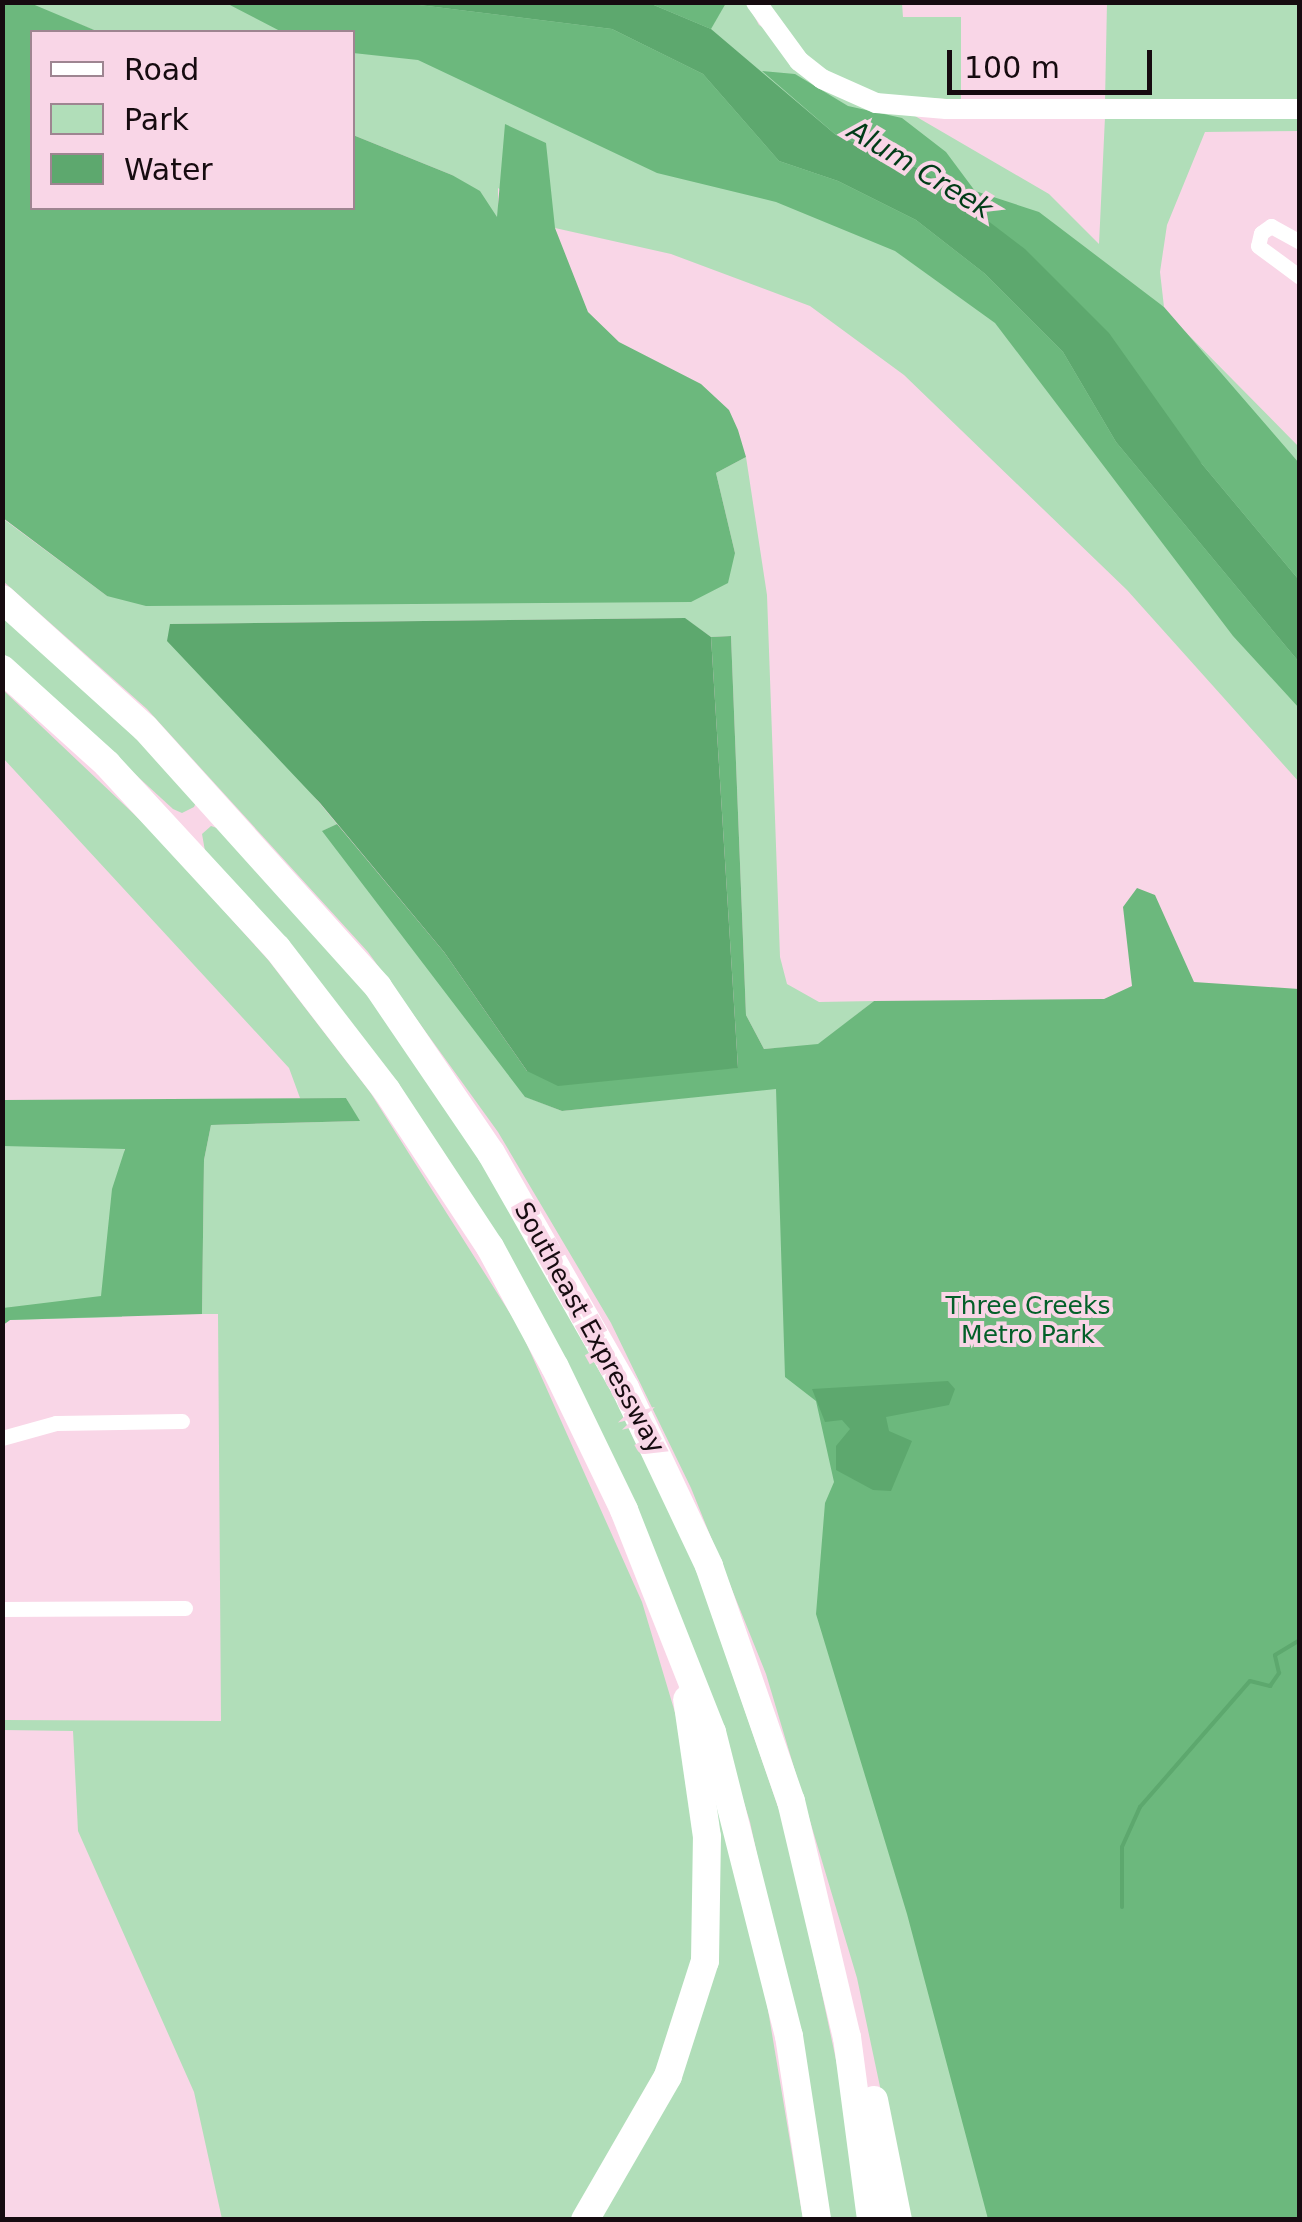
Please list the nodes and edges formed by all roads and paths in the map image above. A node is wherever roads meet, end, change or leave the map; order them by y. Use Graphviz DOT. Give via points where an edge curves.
graph roads {
  1 [pos="756,2"];
  2 [pos="1300,109"];
  3 [pos="1300,242"];
  4 [pos="1300,277"];
  5 [pos="2,599"];
  6 [pos="2,669"];
  7 [pos="182,1422"];
  8 [pos="2,1438"];
  9 [pos="185,1608"];
  10 [pos="2,1610"];
  11 [pos="678,1639"];
  12 [pos="828,1941"];
  13 [pos="585,2220"];
  14 [pos="816,2220"];
  15 [pos="871,2220"];
  16 [pos="898,2220"];
  1 -- 2 [label="street" via="799,61 876,103 946,109"];
  3 -- 4 [label="street" via="1272,226 1260,233 1258,246"];
  5 -- 12 [label="highway, Southeast Expressway" via="218,803 378,987 491,1153 625,1388 709,1566 762,1708"];
  6 -- 11 [label="highway, Southeast Expressway" via="180,838 387,1091 490,1247 555,1367"];
  7 -- 8 [label="street" via="56,1422"];
  9 -- 10 [label="street"];
  11 -- 13 [label="highway" via="708,1837 704,1962 668,2076"];
  11 -- 14 [label="highway, Southeast Expressway" via="759,1899 789,2036"];
  12 -- 15 [label="highway, Southeast Expressway"];
  12 -- 16 [label="highway" via="855,2002"];
}
